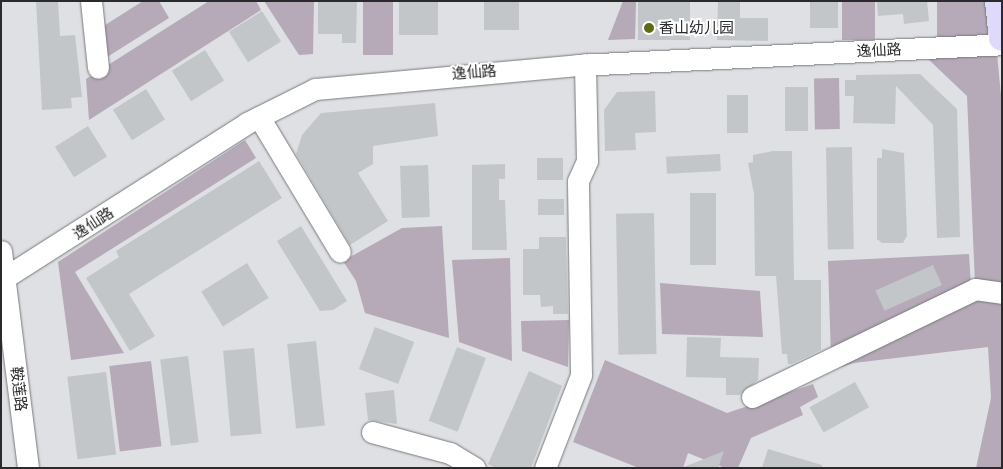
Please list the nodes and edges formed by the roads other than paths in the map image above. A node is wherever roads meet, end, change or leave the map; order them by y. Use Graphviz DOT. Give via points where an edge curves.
graph roads {
  1 [pos="92,1"];
  2 [pos="998,1"];
  3 [pos="1002,38"];
  4 [pos="1002,44"];
  5 [pos="585,64"];
  6 [pos="98,68"];
  7 [pos="259,117"];
  8 [pos="1,251"];
  9 [pos="340,252"];
  10 [pos="3,280"];
  11 [pos="1002,293"];
  12 [pos="752,398"];
  13 [pos="372,432"];
  14 [pos="28,468"];
  15 [pos="475,468"];
  16 [pos="545,468"];
  1 -- 6 [label="street"];
  2 -- 3 [label="main road"];
  4 -- 5 [label="street, 逸仙路"];
  5 -- 7 [label="street, 逸仙路" via="415,76 315,89"];
  5 -- 16 [label="street" via="588,162 578,181 581,375"];
  7 -- 9 [label="street"];
  7 -- 10 [label="street, 逸仙路"];
  8 -- 10 [label="street, 鞍莲路"];
  10 -- 14 [label="street, 鞍莲路"];
  11 -- 12 [label="street" via="975,289"];
  13 -- 15 [label="street" via="450,453"];
}
